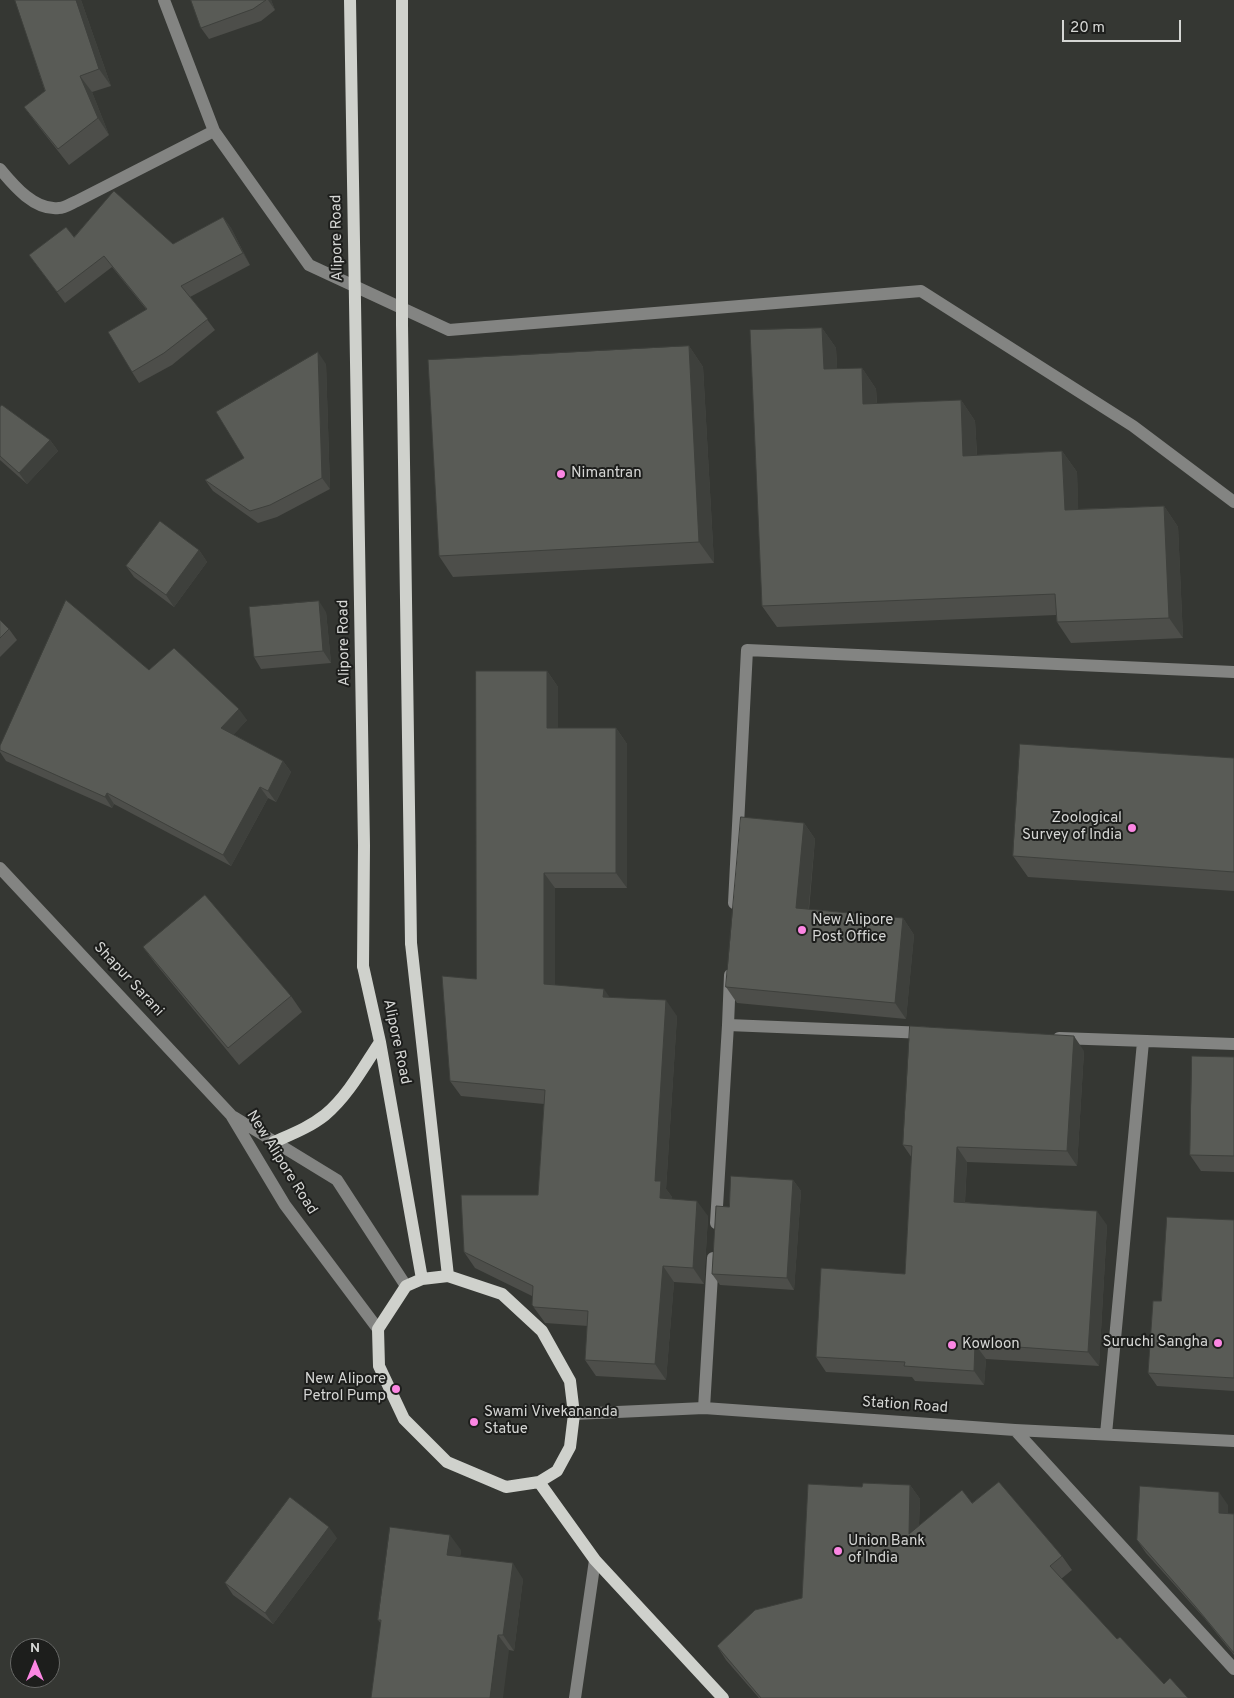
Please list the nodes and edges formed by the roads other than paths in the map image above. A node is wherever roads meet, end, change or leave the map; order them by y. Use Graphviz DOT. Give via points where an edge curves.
graph roads {
  1 [pos="164,0"];
  2 [pos="350,0"];
  3 [pos="402,0"];
  4 [pos="214,131"];
  5 [pos="0,169"];
  6 [pos="1234,502"];
  7 [pos="1234,672"];
  8 [pos="0,868"];
  9 [pos="733,919"];
  10 [pos="731,967"];
  11 [pos="728,1025"];
  12 [pos="935,1033"];
  13 [pos="1044,1038"];
  14 [pos="380,1042"];
  15 [pos="1143,1042"];
  16 [pos="1234,1044"];
  17 [pos="231,1116"];
  18 [pos="274,1142"];
  19 [pos="448,1276"];
  20 [pos="422,1279"];
  21 [pos="406,1286"];
  22 [pos="378,1329"];
  23 [pos="704,1408"];
  24 [pos="574,1414"];
  25 [pos="1015,1430"];
  26 [pos="1106,1434"];
  27 [pos="1234,1441"];
  28 [pos="539,1482"];
  29 [pos="594,1560"];
  30 [pos="1234,1669"];
  31 [pos="575,1698"];
  32 [pos="723,1698"];
  1 -- 4 [label="street"];
  2 -- 14 [label="main road, Alipore Road, bridge" via="364,815 363,966"];
  3 -- 19 [label="main road, Alipore Road, bridge" via="402,325 410,943"];
  4 -- 5 [label="street" via="59,208 36,204"];
  4 -- 6 [label="street" via="309,265 449,330 921,291 1133,426"];
  7 -- 9 [label="street" via="747,650"];
  8 -- 17 [label="street, Shapur Sarani"];
  10 -- 11 [label="street"];
  11 -- 12 [label="street"];
  11 -- 23 [label="street"];
  13 -- 15 [label="street"];
  14 -- 18 [label="main road" via="334,1106 310,1125"];
  14 -- 20 [label="main road, Alipore Road"];
  15 -- 16 [label="street"];
  15 -- 26 [label="street"];
  17 -- 18 [label="street, New Alipore Road"];
  17 -- 22 [label="street, New Alipore Road" via="285,1205"];
  18 -- 21 [label="street, New Alipore Road" via="337,1180"];
  19 -- 20 [label="main road"];
  19 -- 24 [label="main road" via="502,1294 542,1331 570,1382"];
  20 -- 21 [label="main road"];
  21 -- 22 [label="main road"];
  22 -- 28 [label="main road" via="379,1366 404,1419 447,1462 506,1487"];
  23 -- 24 [label="street, Station Road"];
  23 -- 25 [label="street, Station Road"];
  24 -- 28 [label="main road" via="570,1447 557,1471"];
  25 -- 26 [label="street, Station Road"];
  25 -- 30 [label="street"];
  26 -- 27 [label="street, Station Road"];
  28 -- 29 [label="main road"];
  29 -- 31 [label="street"];
  29 -- 32 [label="main road"];
}
